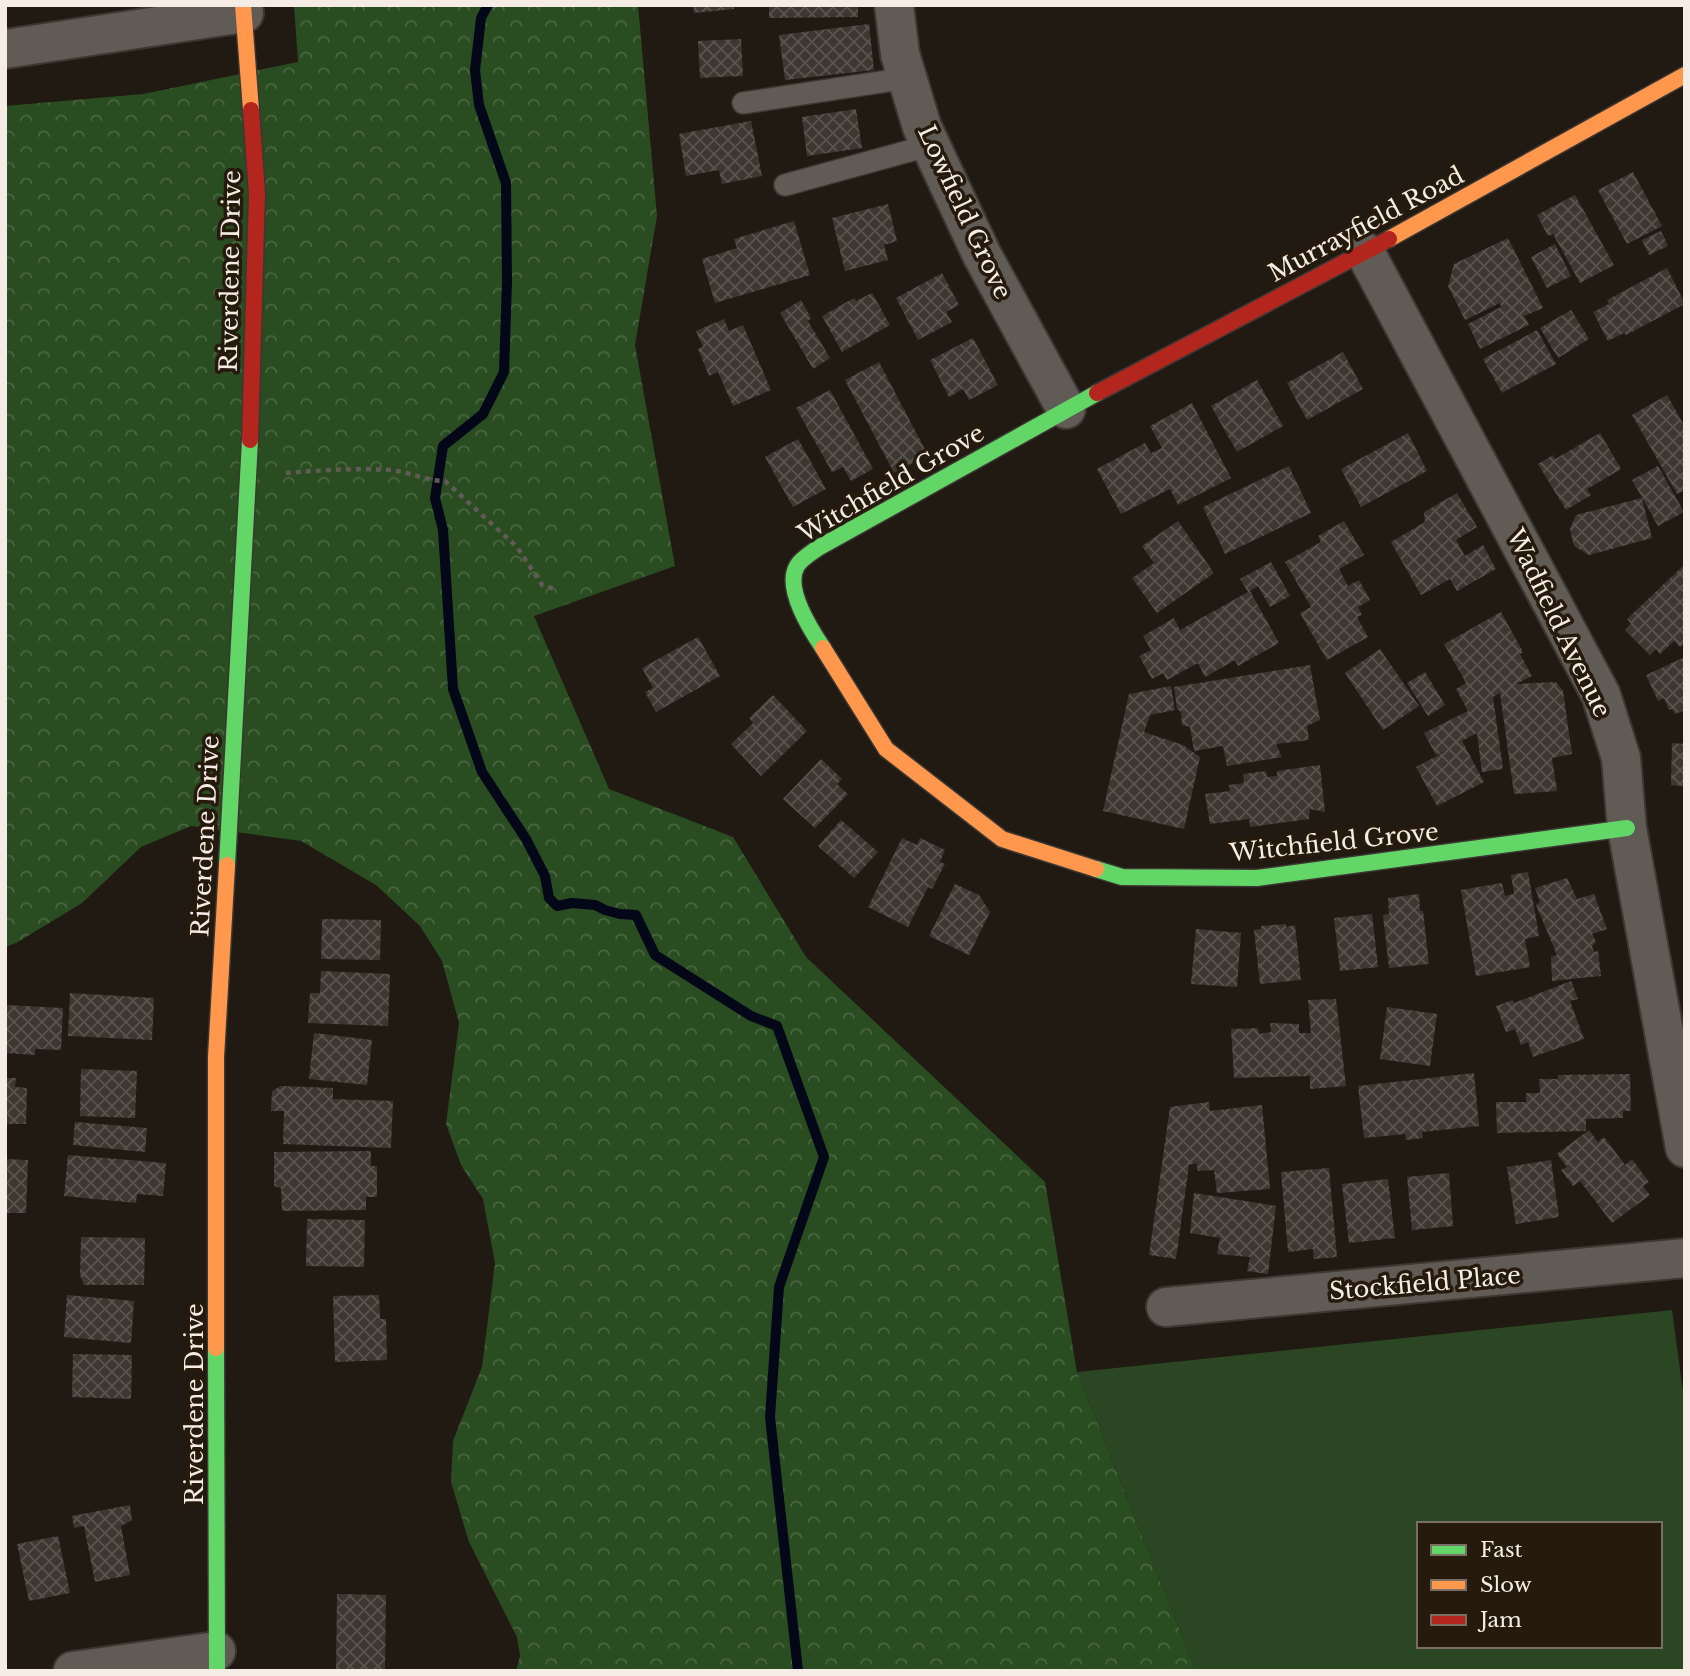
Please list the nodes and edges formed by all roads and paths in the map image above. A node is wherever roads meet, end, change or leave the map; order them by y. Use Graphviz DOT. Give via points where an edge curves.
graph roads {
  1 [pos="894,5"];
  2 [pos="244,9"];
  3 [pos="5,49"];
  4 [pos="1685,75"];
  5 [pos="907,78"];
  6 [pos="743,103"];
  7 [pos="931,145"];
  8 [pos="785,186"];
  9 [pos="1365,252"];
  10 [pos="1066,409"];
  11 [pos="248,476"];
  12 [pos="555,589"];
  13 [pos="1627,828"];
  14 [pos="1685,1148"];
  15 [pos="1685,1258"];
  16 [pos="1166,1307"];
  17 [pos="217,1661"];
  18 [pos="73,1671"];
  1 -- 5 [label="street, Lowfield Grove"];
  2 -- 3 [label="street"];
  2 -- 11 [label="street, Riverdene Drive" via="257,194"];
  4 -- 9 [label="street, Murrayfield Road"];
  5 -- 6 [label="lane"];
  5 -- 7 [label="street, Lowfield Grove"];
  7 -- 8 [label="lane"];
  7 -- 10 [label="street, Lowfield Grove" via="982,255"];
  9 -- 10 [label="street, Murrayfield Road"];
  9 -- 13 [label="street, Wadfield Avenue" via="1601,695 1621,758"];
  10 -- 13 [label="street, Witchfield Grove" via="818,548 797,566 794,577 804,618 886,749 1002,839 1122,877 1257,878"];
  11 -- 12 [label="path" via="393,470 445,481 517,547 542,586"];
  11 -- 17 [label="street, Riverdene Drive" via="216,1057"];
  13 -- 14 [label="street, Wadfield Avenue"];
  15 -- 16 [label="street, Stockfield Place"];
  17 -- 18 [label="street"];
}
